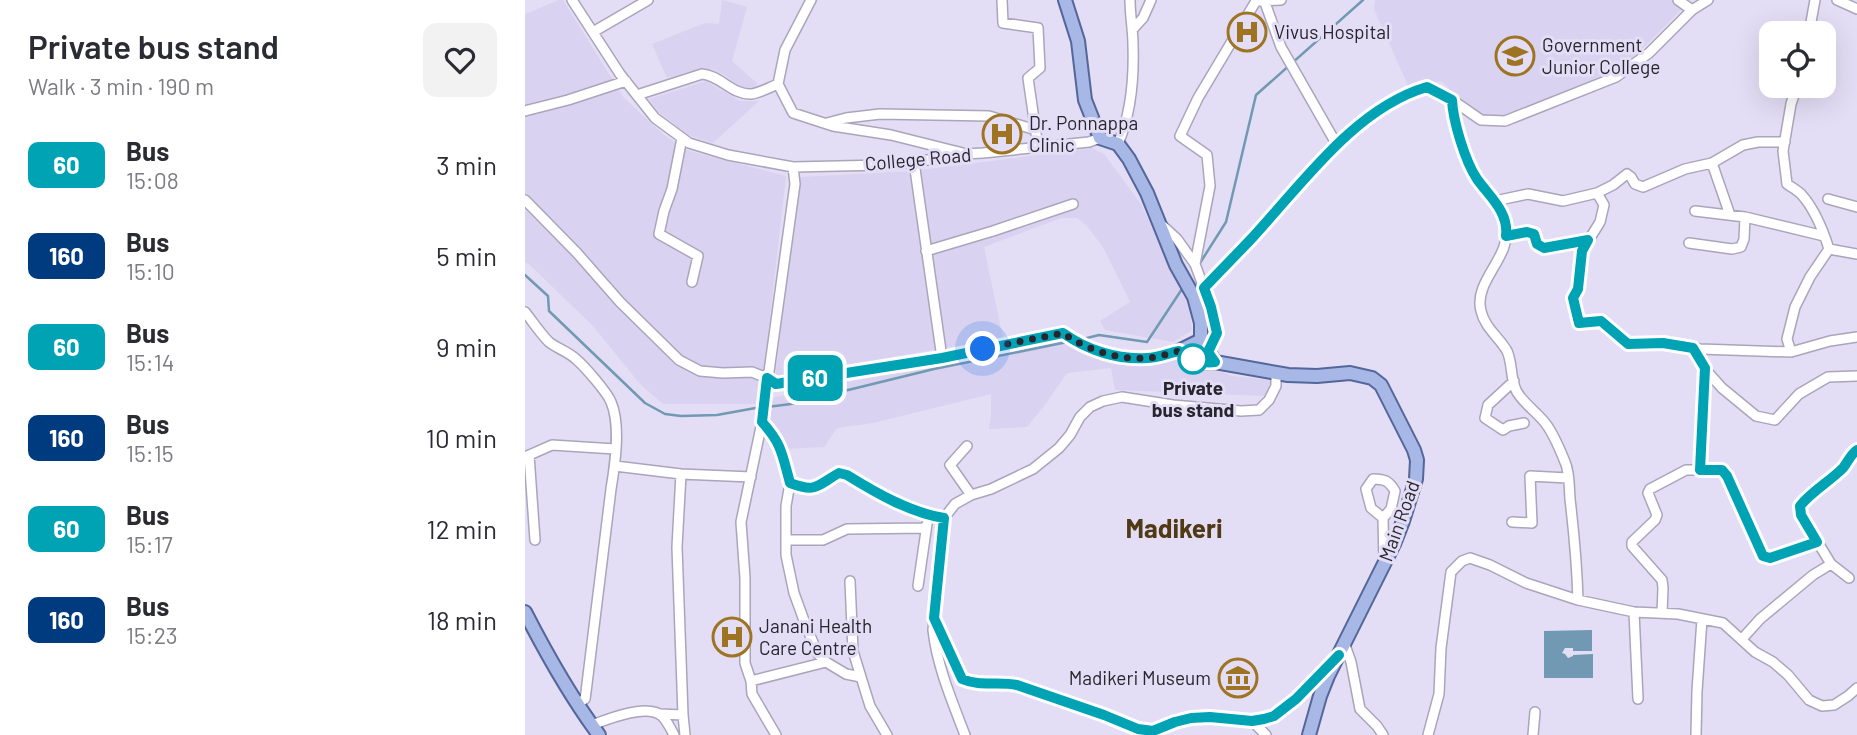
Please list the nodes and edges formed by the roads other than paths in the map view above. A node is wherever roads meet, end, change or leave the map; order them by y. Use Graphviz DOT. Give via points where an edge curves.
graph roads {
  1 [pos="572,0"];
  2 [pos="648,0"];
  3 [pos="811,0"];
  4 [pos="1002,0"];
  5 [pos="1065,0"];
  6 [pos="1130,0"];
  7 [pos="1151,0"];
  8 [pos="1264,0"];
  9 [pos="1281,0"];
  10 [pos="1678,0"];
  11 [pos="1708,0"];
  12 [pos="1815,0"];
  13 [pos="1837,0"];
  14 [pos="1857,9"];
  15 [pos="1692,10"];
  16 [pos="1811,21"];
  17 [pos="1132,30"];
  18 [pos="593,32"];
  19 [pos="626,81"];
  20 [pos="778,84"];
  21 [pos="637,95"];
  22 [pos="1793,98"];
  23 [pos="1452,100"];
  24 [pos="525,111"];
  25 [pos="825,123"];
  26 [pos="1036,130"];
  27 [pos="682,138"];
  28 [pos="1100,138"];
  29 [pos="1785,142"];
  30 [pos="1118,144"];
  31 [pos="1337,145"];
  32 [pos="1038,147"];
  33 [pos="964,153"];
  34 [pos="914,162"];
  35 [pos="1712,163"];
  36 [pos="793,167"];
  37 [pos="1597,193"];
  38 [pos="1828,199"];
  39 [pos="525,200"];
  40 [pos="1495,201"];
  41 [pos="1073,204"];
  42 [pos="1857,206"];
  43 [pos="1695,211"];
  44 [pos="1730,215"];
  45 [pos="1745,217"];
  46 [pos="1159,222"];
  47 [pos="1506,236"];
  48 [pos="1824,236"];
  49 [pos="1588,240"];
  50 [pos="1689,243"];
  51 [pos="1829,249"];
  52 [pos="926,251"];
  53 [pos="1857,254"];
  54 [pos="1195,264"];
  55 [pos="692,282"];
  56 [pos="1204,288"];
  57 [pos="1194,297"];
  58 [pos="525,312"];
  59 [pos="1857,337"];
  60 [pos="1693,348"];
  61 [pos="1179,351"];
  62 [pos="1208,351"];
  63 [pos="1791,352"];
  64 [pos="942,358"];
  65 [pos="1705,368"];
  66 [pos="1276,373"];
  67 [pos="1857,376"];
  68 [pos="767,378"];
  69 [pos="1514,381"];
  70 [pos="762,422"];
  71 [pos="1524,423"];
  72 [pos="967,446"];
  73 [pos="615,449"];
  74 [pos="1857,450"];
  75 [pos="527,456"];
  76 [pos="615,466"];
  77 [pos="1700,470"];
  78 [pos="681,474"];
  79 [pos="751,477"];
  80 [pos="1568,478"];
  81 [pos="790,483"];
  82 [pos="971,495"];
  83 [pos="928,516"];
  84 [pos="944,518"];
  85 [pos="1383,518"];
  86 [pos="1512,522"];
  87 [pos="926,528"];
  88 [pos="535,540"];
  89 [pos="786,540"];
  90 [pos="1817,542"];
  91 [pos="1831,564"];
  92 [pos="1384,565"];
  93 [pos="1849,578"];
  94 [pos="850,581"];
  95 [pos="918,586"];
  96 [pos="1578,600"];
  97 [pos="525,612"];
  98 [pos="1634,612"];
  99 [pos="1662,613"];
  100 [pos="934,618"];
  101 [pos="1702,619"];
  102 [pos="1742,639"];
  103 [pos="1342,650"];
  104 [pos="826,662"];
  105 [pos="861,677"];
  106 [pos="751,681"];
  107 [pos="1857,688"];
  108 [pos="1848,696"];
  109 [pos="1638,699"];
  110 [pos="1857,703"];
  111 [pos="577,705"];
  112 [pos="1535,712"];
  113 [pos="660,715"];
  114 [pos="683,715"];
  115 [pos="1252,721"];
  116 [pos="595,730"];
  117 [pos="674,735"];
  118 [pos="685,735"];
  119 [pos="776,735"];
  120 [pos="887,735"];
  121 [pos="965,735"];
  122 [pos="1266,735"];
  123 [pos="1309,735"];
  124 [pos="1383,735"];
  125 [pos="1428,735"];
  126 [pos="1533,735"];
  127 [pos="1696,735"];
  1 -- 18 [label="street, College Road"];
  2 -- 18 [label="street"];
  3 -- 20 [label="street" via="785,50"];
  4 -- 26 [label="street" via="1003,23 1038,28 1040,68 1028,78"];
  5 -- 28 [label="main road" via="1078,41 1085,100"];
  6 -- 17 [label="street"];
  7 -- 17 [label="street"];
  8 -- 9 [label="street"];
  8 -- 31 [label="street" via="1281,47"];
  8 -- 54 [label="street" via="1256,1 1180,136 1207,155 1210,186"];
  10 -- 15 [label="street"];
  11 -- 15 [label="street"];
  12 -- 16 [label="street"];
  13 -- 14 [label="street"];
  15 -- 23 [label="street" via="1649,53 1616,77 1537,110 1505,121 1481,120"];
  17 -- 30 [label="street" via="1131,90"];
  18 -- 19 [label="street, College Road"];
  19 -- 21 [label="street, College Road"];
  19 -- 24 [label="street"];
  20 -- 21 [label="street" via="750,94 702,74"];
  20 -- 25 [label="street" via="793,113"];
  21 -- 27 [label="street, College Road" via="655,118"];
  22 -- 29 [label="street"];
  23 -- 31 [label="street" via="1427,87 1408,93"];
  23 -- 40 [label="street" via="1464,150 1476,177"];
  25 -- 26 [label="street" via="880,114 989,116"];
  25 -- 33 [label="street"];
  26 -- 32 [label="street"];
  27 -- 36 [label="street, College Road" via="728,155"];
  27 -- 55 [label="street" via="659,234 698,256"];
  28 -- 30 [label="main road, College Road"];
  28 -- 32 [label="street, College Road"];
  29 -- 35 [label="street" via="1743,145"];
  29 -- 48 [label="street" via="1787,184 1800,193"];
  30 -- 46 [label="main road"];
  31 -- 56 [label="street"];
  32 -- 33 [label="street, College Road"];
  33 -- 34 [label="street, College Road"];
  34 -- 36 [label="street, College Road"];
  34 -- 52 [label="street"];
  35 -- 37 [label="street" via="1643,187 1627,174"];
  35 -- 44 [label="street"];
  36 -- 68 [label="street" via="795,184"];
  37 -- 40 [label="street" via="1563,201 1528,194"];
  37 -- 49 [label="street" via="1604,205"];
  38 -- 42 [label="street"];
  39 -- 68 [label="street" via="680,360 700,371 751,372"];
  40 -- 47 [label="street"];
  41 -- 52 [label="street"];
  43 -- 44 [label="street"];
  44 -- 45 [label="street"];
  45 -- 48 [label="street"];
  45 -- 50 [label="street" via="1741,247"];
  46 -- 54 [label="street"];
  46 -- 57 [label="main road"];
  47 -- 49 [label="street" via="1534,234 1544,248"];
  47 -- 69 [label="street" via="1482,291 1480,309 1486,325 1506,349"];
  48 -- 51 [label="street"];
  49 -- 60 [label="street" via="1573,298 1579,323 1601,321 1628,344"];
  51 -- 53 [label="street"];
  51 -- 63 [label="street" via="1795,307 1787,339"];
  52 -- 64 [label="street"];
  54 -- 56 [label="street"];
  56 -- 57 [label="street"];
  56 -- 62 [label="street" via="1217,333"];
  57 -- 62 [label="main road"];
  58 -- 73 [label="street" via="550,343 577,360 611,401"];
  59 -- 63 [label="street"];
  60 -- 63 [label="street"];
  60 -- 65 [label="street"];
  61 -- 62 [label="main road"];
  61 -- 62 [label="main road, Main Road" via="1208,363"];
  61 -- 64 [label="street" via="1147,358 1114,355 1090,349 1063,333"];
  62 -- 66 [label="main road, Main Road"];
  64 -- 68 [label="street" via="776,384"];
  65 -- 67 [label="street" via="1756,416 1775,420 1799,394 1828,377"];
  65 -- 77 [label="street"];
  66 -- 82 [label="street" via="1276,386 1259,410 1122,397 1103,401 1090,407 1059,448 1033,469"];
  66 -- 92 [label="main road, Main Road" via="1361,374 1381,385 1417,460 1412,496"];
  68 -- 70 [label="street"];
  69 -- 71 [label="street" via="1488,405 1485,418 1503,430"];
  69 -- 80 [label="street" via="1528,407 1546,424 1567,464"];
  70 -- 79 [label="street"];
  70 -- 81 [label="street" via="781,447"];
  72 -- 82 [label="street" via="950,465"];
  73 -- 75 [label="street" via="552,445"];
  73 -- 76 [label="street"];
  74 -- 90 [label="street" via="1845,467 1800,506"];
  75 -- 88 [label="street"];
  76 -- 78 [label="street"];
  76 -- 111 [label="street" via="585,699"];
  77 -- 90 [label="street" via="1722,470 1727,476 1763,556 1770,558"];
  77 -- 99 [label="street" via="1686,470 1650,489 1655,520 1632,542 1662,580"];
  78 -- 79 [label="street"];
  78 -- 114 [label="street" via="677,547"];
  79 -- 106 [label="street" via="741,522 745,663"];
  80 -- 86 [label="street" via="1530,476 1532,523"];
  80 -- 96 [label="street"];
  81 -- 83 [label="street" via="814,489 839,473"];
  81 -- 89 [label="street"];
  82 -- 84 [label="street" via="955,504"];
  83 -- 84 [label="street"];
  83 -- 87 [label="street"];
  84 -- 100 [label="street"];
  85 -- 92 [label="street"];
  87 -- 89 [label="street" via="847,529 823,540"];
  87 -- 95 [label="street"];
  89 -- 104 [label="street" via="794,593 818,654"];
  90 -- 91 [label="street"];
  91 -- 93 [label="street"];
  91 -- 102 [label="street" via="1759,619"];
  92 -- 103 [label="main road, Main Road"];
  94 -- 105 [label="street" via="853,651"];
  96 -- 98 [label="street"];
  96 -- 125 [label="street" via="1470,558 1462,561 1451,572 1439,694"];
  97 -- 111 [label="main road"];
  98 -- 99 [label="street"];
  98 -- 109 [label="street"];
  99 -- 101 [label="street"];
  100 -- 115 [label="street" via="958,673 970,682 1017,685 1144,730 1191,718"];
  100 -- 121 [label="street" via="935,647"];
  101 -- 102 [label="street" via="1723,623"];
  101 -- 127 [label="street"];
  102 -- 108 [label="street" via="1773,662 1809,700 1834,705"];
  103 -- 115 [label="street" via="1283,710"];
  103 -- 123 [label="main road, Main Road" via="1320,696"];
  103 -- 124 [label="street" via="1351,662 1360,709"];
  104 -- 105 [label="street"];
  104 -- 106 [label="street"];
  105 -- 120 [label="street" via="870,706"];
  106 -- 119 [label="street" via="752,694"];
  107 -- 108 [label="street"];
  108 -- 110 [label="street"];
  111 -- 116 [label="main road"];
  112 -- 126 [label="street"];
  113 -- 114 [label="street"];
  113 -- 116 [label="street" via="650,711 616,716"];
  113 -- 117 [label="street"];
  114 -- 118 [label="street"];
  115 -- 122 [label="street"];
}
